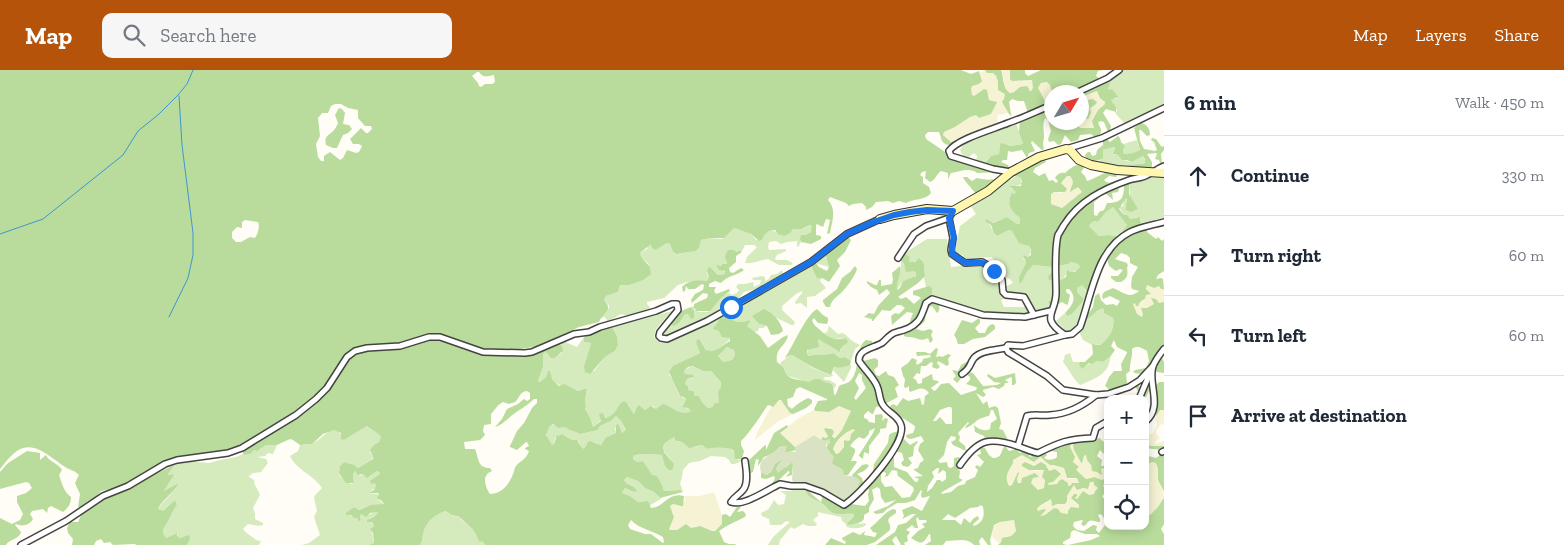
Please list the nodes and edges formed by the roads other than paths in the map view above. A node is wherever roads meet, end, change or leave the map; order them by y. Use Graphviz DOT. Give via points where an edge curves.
graph roads {
  1 [pos="1119,70"];
  2 [pos="1089,87"];
  3 [pos="1044,108"];
  4 [pos="1164,108"];
  5 [pos="1066,149"];
  6 [pos="1164,166"];
  7 [pos="1011,172"];
  8 [pos="1153,172"];
  9 [pos="1164,173"];
  10 [pos="951,214"];
  11 [pos="880,219"];
  12 [pos="1164,222"];
  13 [pos="898,258"];
  14 [pos="1050,311"];
  15 [pos="1034,315"];
  16 [pos="1065,335"];
  17 [pos="1006,348"];
  18 [pos="1164,349"];
  19 [pos="1153,366"];
  20 [pos="962,374"];
  21 [pos="1096,395"];
  22 [pos="1141,395"];
  23 [pos="1149,418"];
  24 [pos="1104,423"];
  25 [pos="1018,446"];
  26 [pos="744,461"];
  27 [pos="960,465"];
  28 [pos="21,545"];
  1 -- 2 [label="street"];
  3 -- 7 [label="street" via="959,143 949,151 951,156"];
  4 -- 5 [label="street" via="1102,138"];
  5 -- 7 [label="street" via="1039,157"];
  5 -- 8 [label="street" via="1091,165"];
  6 -- 8 [label="street"];
  7 -- 10 [label="street"];
  8 -- 9 [label="street"];
  8 -- 14 [label="street" via="1108,187 1083,202 1071,215 1059,234 1055,301"];
  10 -- 11 [label="street" via="927,210"];
  10 -- 13 [label="street" via="914,234"];
  10 -- 15 [label="street" via="952,254 965,263 982,262 989,266 1002,280 1003,292 1024,296"];
  11 -- 28 [label="street" via="847,234 811,262 748,298 667,340 659,336 660,332 678,310 677,304 574,334 532,352 483,352 440,337 355,352 316,399 242,448 165,464 128,486 103,496"];
  12 -- 16 [label="street" via="1131,231 1108,251 1080,327"];
  14 -- 15 [label="street"];
  14 -- 16 [label="street" via="1056,329"];
  15 -- 26 [label="street" via="983,315 932,300 926,303 913,326 892,333 884,342 862,352 859,361 877,386 883,405 895,414 902,431 893,451 874,478 850,502 844,505 805,486 780,484 735,504 732,499 746,485"];
  16 -- 17 [label="street"];
  17 -- 20 [label="street" via="975,357 970,368"];
  17 -- 21 [label="street" via="1063,390"];
  18 -- 19 [label="street"];
  19 -- 21 [label="street" via="1129,387"];
  19 -- 22 [label="street"];
  19 -- 23 [label="street" via="1155,400"];
  21 -- 25 [label="street" via="1073,409 1052,415 1027,416"];
  24 -- 25 [label="street" via="1096,428 1093,438 1069,440 1038,452"];
  25 -- 27 [label="street" via="984,441 974,447"];
}
